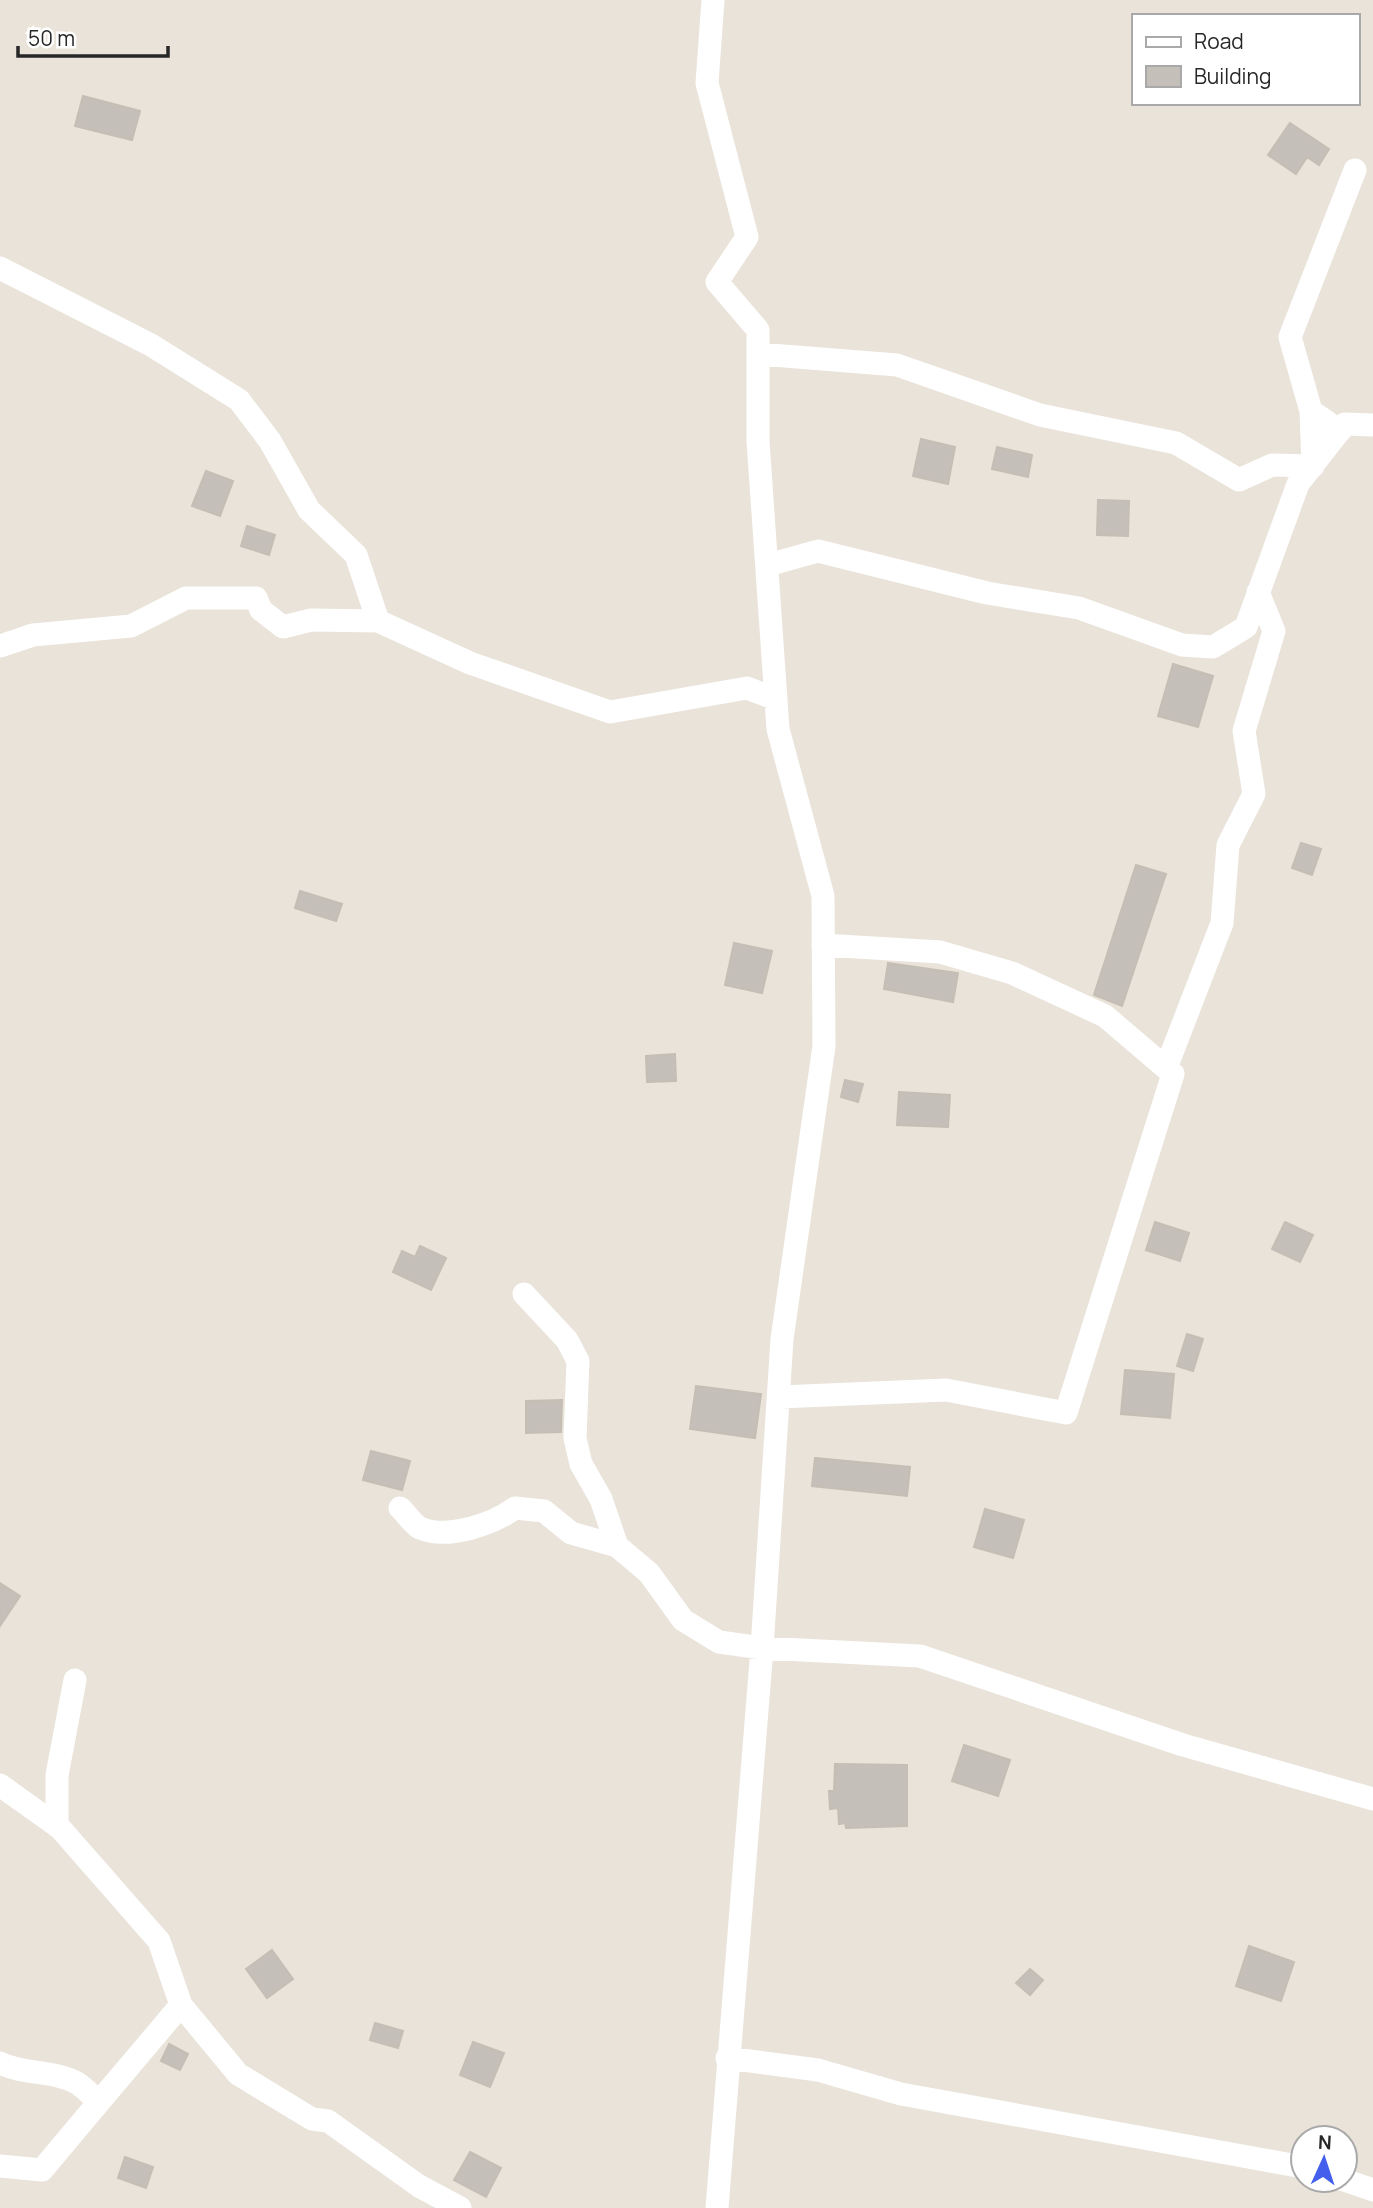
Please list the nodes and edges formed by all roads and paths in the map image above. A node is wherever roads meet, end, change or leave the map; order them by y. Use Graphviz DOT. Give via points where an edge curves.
graph roads {
  1 [pos="713,0"];
  2 [pos="1355,170"];
  3 [pos="0,268"];
  4 [pos="758,354"];
  5 [pos="1311,411"];
  6 [pos="1373,425"];
  7 [pos="1340,431"];
  8 [pos="1312,466"];
  9 [pos="768,565"];
  10 [pos="1258,592"];
  11 [pos="378,621"];
  12 [pos="0,646"];
  13 [pos="776,699"];
  14 [pos="823,945"];
  15 [pos="1166,1068"];
  16 [pos="524,1294"];
  17 [pos="779,1397"];
  18 [pos="400,1508"];
  19 [pos="617,1546"];
  20 [pos="762,1648"];
  21 [pos="75,1680"];
  22 [pos="0,1785"];
  23 [pos="1373,1799"];
  24 [pos="57,1826"];
  25 [pos="181,2005"];
  26 [pos="727,2058"];
  27 [pos="0,2063"];
  28 [pos="99,2102"];
  29 [pos="1289,2164"];
  30 [pos="0,2166"];
  31 [pos="456,2207"];
  32 [pos="717,2208"];
  1 -- 4 [label="street" via="708,83 747,237 717,282 758,330"];
  2 -- 5 [label="street" via="1290,337"];
  3 -- 11 [label="street" via="151,345 239,400 271,441 309,510 356,555"];
  4 -- 8 [label="street" via="897,365 1040,415 1175,443 1239,480 1272,466"];
  4 -- 9 [label="street" via="758,441"];
  5 -- 7 [label="street"];
  5 -- 8 [label="street"];
  6 -- 7 [label="street" via="1345,424"];
  7 -- 8 [label="street"];
  8 -- 10 [label="street" via="1298,484"];
  9 -- 10 [label="street" via="818,551 987,593 1079,608 1182,645 1213,647 1246,627"];
  9 -- 13 [label="street"];
  10 -- 15 [label="street" via="1274,631 1244,731 1255,794 1228,845 1222,923"];
  11 -- 12 [label="street" via="311,620 283,627 261,610 256,598 186,598 131,626 33,635"];
  11 -- 13 [label="street" via="470,663 610,712 747,688"];
  13 -- 14 [label="street" via="778,729 823,896"];
  14 -- 15 [label="street" via="940,953 1012,973 1105,1016"];
  14 -- 17 [label="street" via="824,1046 782,1339"];
  15 -- 17 [label="street" via="1173,1074 1066,1413 946,1390"];
  16 -- 19 [label="street" via="567,1340 578,1361 575,1438 581,1464 601,1499"];
  17 -- 20 [label="street"];
  18 -- 19 [label="street" via="418,1528 442,1531 496,1522 515,1508 544,1511 571,1533"];
  19 -- 20 [label="street" via="649,1573 683,1620 719,1642"];
  20 -- 23 [label="street" via="920,1656 1183,1745"];
  20 -- 26 [label="street"];
  21 -- 24 [label="street" via="57,1775"];
  22 -- 24 [label="street"];
  24 -- 25 [label="street" via="159,1941"];
  25 -- 28 [label="street"];
  25 -- 31 [label="street" via="238,2074 312,2119 328,2121"];
  26 -- 29 [label="street" via="818,2070 901,2094"];
  26 -- 32 [label="street"];
  27 -- 28 [label="street" via="64,2078"];
  28 -- 30 [label="street" via="42,2170"];
}
